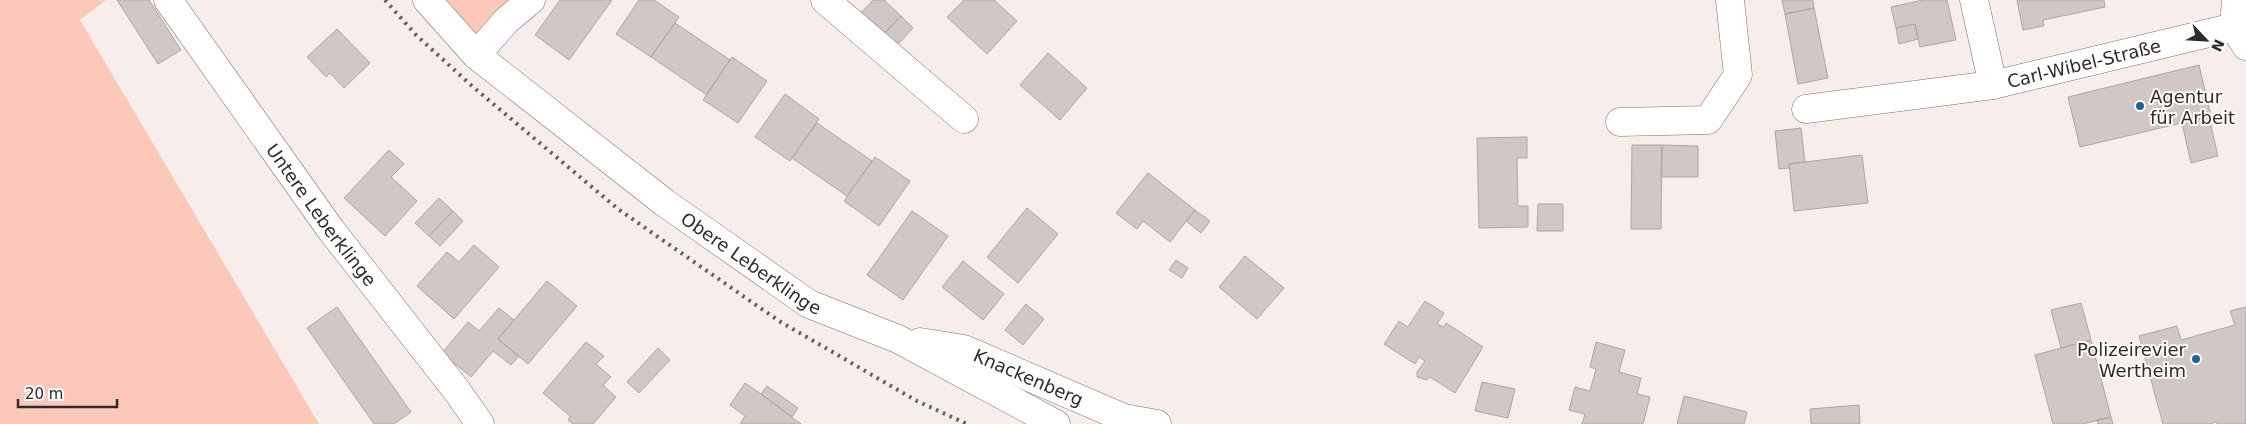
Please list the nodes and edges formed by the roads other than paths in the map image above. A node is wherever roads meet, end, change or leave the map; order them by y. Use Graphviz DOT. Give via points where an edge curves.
graph roads {
  1 [pos="168,0"];
  2 [pos="427,0"];
  3 [pos="531,0"];
  4 [pos="826,0"];
  5 [pos="1730,0"];
  6 [pos="1974,0"];
  7 [pos="2236,0"];
  8 [pos="2240,36"];
  9 [pos="476,54"];
  10 [pos="1993,85"];
  11 [pos="1806,109"];
  12 [pos="964,119"];
  13 [pos="1620,122"];
  14 [pos="898,339"];
  15 [pos="480,424"];
  16 [pos="1056,424"];
  17 [pos="1157,424"];
  1 -- 15 [label="street, Untere Leberklinge" via="331,230"];
  2 -- 9 [label="street, Obere Leberklinge"];
  3 -- 9 [label="street" via="507,20"];
  4 -- 12 [label="street"];
  5 -- 13 [label="street" via="1738,75 1708,120"];
  6 -- 10 [label="street, Carl-Wibel-Straße"];
  7 -- 8 [label="street"];
  8 -- 10 [label="street, Carl-Wibel-Straße"];
  9 -- 14 [label="street, Obere Leberklinge" via="665,203 809,304"];
  10 -- 11 [label="street, Carl-Wibel-Straße"];
  14 -- 16 [label="street, Obere Leberklinge"];
  14 -- 17 [label="street, Knackenberg" via="964,349 1124,418"];
}
